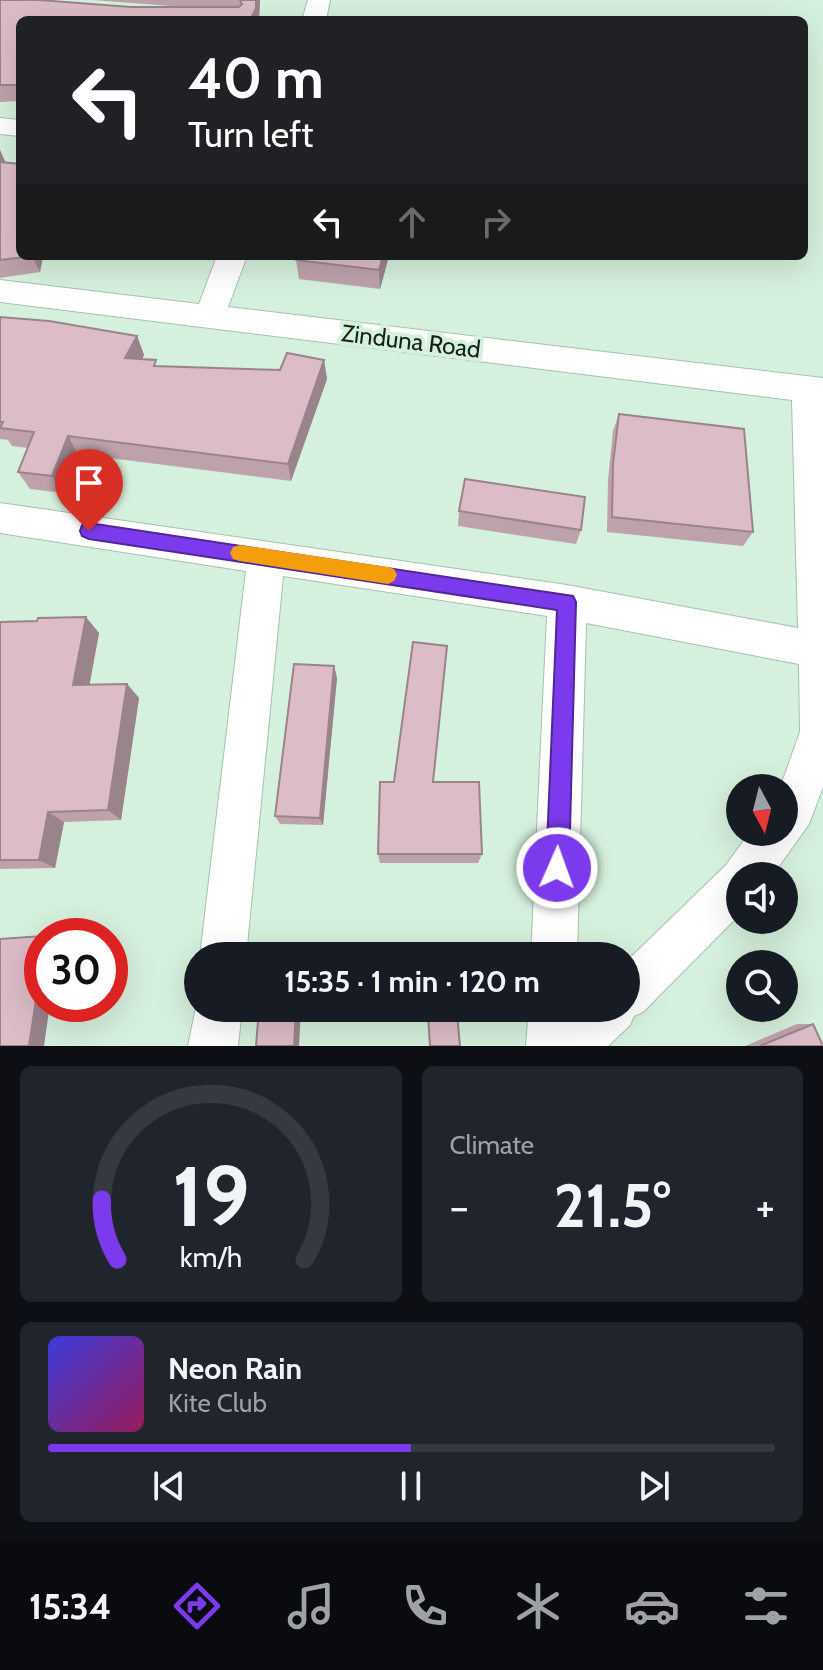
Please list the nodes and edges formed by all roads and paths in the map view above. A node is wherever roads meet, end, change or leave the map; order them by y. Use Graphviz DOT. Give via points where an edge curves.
graph roads {
  1 [pos="230,260"];
  2 [pos="0,291"];
  3 [pos="209,317"];
  4 [pos="815,390"];
  5 [pos="0,518"];
  6 [pos="266,557"];
  7 [pos="567,602"];
  8 [pos="820,650"];
  9 [pos="798,798"];
  10 [pos="726,896"];
  11 [pos="225,942"];
  12 [pos="555,942"];
  13 [pos="640,981"];
  14 [pos="216,1022"];
  15 [pos="552,1022"];
  16 [pos="598,1022"];
  17 [pos="213,1046"];
  18 [pos="551,1046"];
  19 [pos="573,1046"];
  1 -- 3 [label="street"];
  2 -- 3 [label="street, Zinduna Road"];
  3 -- 4 [label="street, Zinduna Road"];
  4 -- 8 [label="street"];
  5 -- 6 [label="street"];
  6 -- 7 [label="street"];
  6 -- 11 [label="street"];
  7 -- 8 [label="street"];
  7 -- 12 [label="street"];
  8 -- 9 [label="street" via="821,732"];
  10 -- 13 [label="street"];
  14 -- 17 [label="street"];
  15 -- 18 [label="street"];
  16 -- 19 [label="street"];
}
